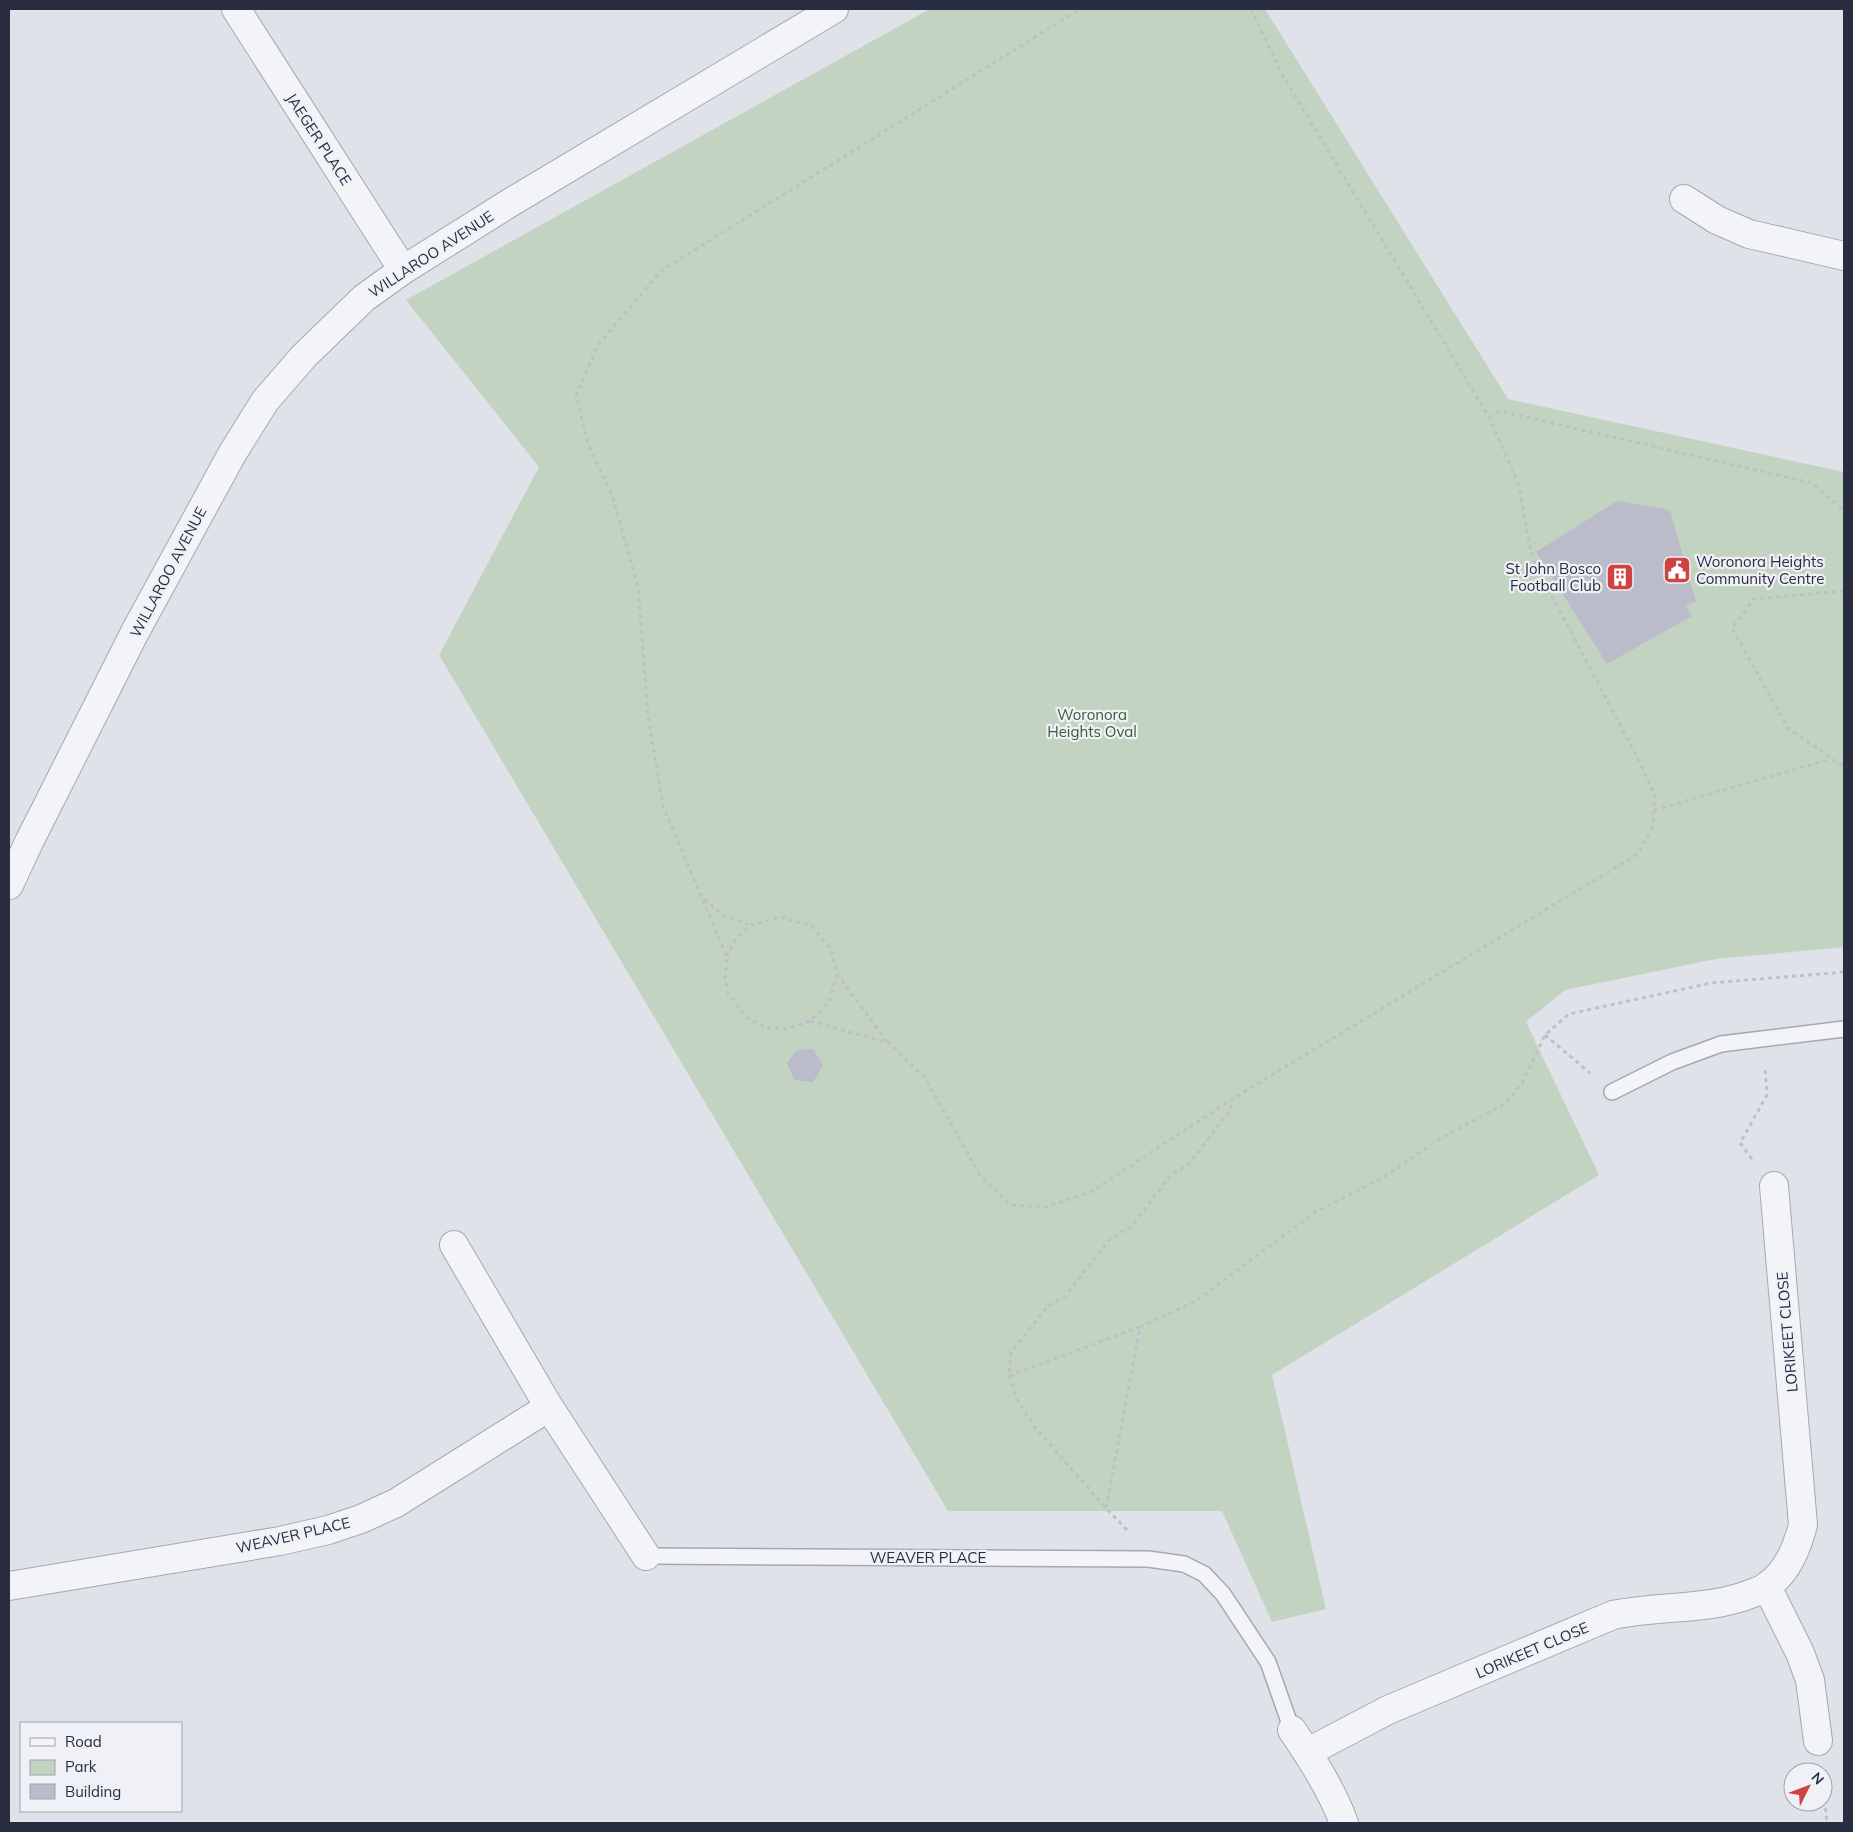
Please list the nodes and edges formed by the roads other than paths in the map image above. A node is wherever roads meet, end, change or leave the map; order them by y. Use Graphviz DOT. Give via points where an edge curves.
graph roads {
  1 [pos="236,9"];
  2 [pos="834,9"];
  3 [pos="1684,199"];
  4 [pos="1844,256"];
  5 [pos="403,270"];
  6 [pos="9,885"];
  7 [pos="1844,1029"];
  8 [pos="1612,1092"];
  9 [pos="1774,1186"];
  10 [pos="454,1245"];
  11 [pos="550,1407"];
  12 [pos="646,1556"];
  13 [pos="9,1586"];
  14 [pos="1767,1587"];
  15 [pos="1292,1730"];
  16 [pos="1818,1741"];
  17 [pos="1308,1752"];
  18 [pos="1344,1823"];
  1 -- 5 [label="street, JAEGER PLACE"];
  2 -- 5 [label="street, WILLAROO AVENUE"];
  3 -- 4 [label="street" via="1717,220 1749,234"];
  5 -- 6 [label="street, WILLAROO AVENUE" via="364,298 304,356 266,401 232,454 140,624"];
  7 -- 8 [label="lane" via="1721,1044 1672,1062"];
  9 -- 14 [label="street, LORIKEET CLOSE" via="1804,1524 1797,1548 1786,1567"];
  10 -- 11 [label="street, WEAVER PLACE"];
  11 -- 12 [label="street, WEAVER PLACE"];
  11 -- 13 [label="street, WEAVER PLACE" via="396,1503 362,1519 280,1540"];
  12 -- 15 [label="lane, WEAVER PLACE" via="1148,1559 1184,1564 1204,1574 1223,1594 1268,1662"];
  14 -- 16 [label="street" via="1810,1680"];
  14 -- 17 [label="street, LORIKEET CLOSE" via="1737,1600 1613,1615 1388,1710"];
  15 -- 17 [label="street"];
  17 -- 18 [label="street"];
}
